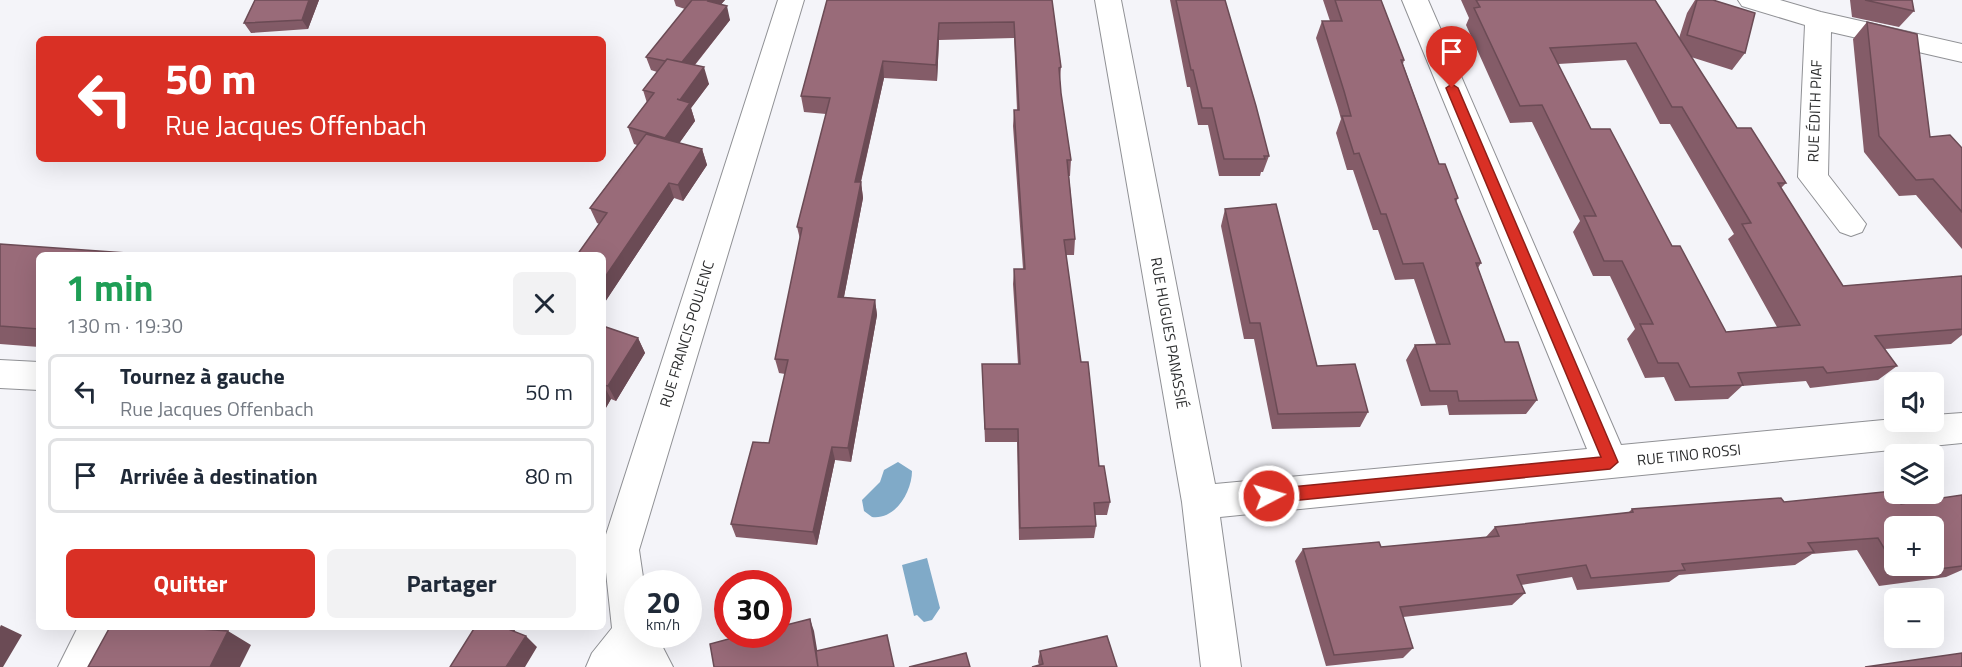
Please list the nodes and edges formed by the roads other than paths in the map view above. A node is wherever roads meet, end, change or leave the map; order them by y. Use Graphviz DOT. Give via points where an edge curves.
graph roads {
  1 [pos="791,0"];
  2 [pos="1108,0"];
  3 [pos="1415,0"];
  4 [pos="1751,0"];
  5 [pos="1818,20"];
  6 [pos="1962,53"];
  7 [pos="1851,224"];
  8 [pos="0,374"];
  9 [pos="36,376"];
  10 [pos="1962,428"];
  11 [pos="1610,462"];
  12 [pos="1200,502"];
  13 [pos="624,578"];
  14 [pos="98,630"];
  15 [pos="624,643"];
  16 [pos="641,648"];
  17 [pos="78,667"];
  18 [pos="606,667"];
  19 [pos="653,667"];
  20 [pos="1221,667"];
  1 -- 13 [label="street, RUE FRANCIS POULENC" via="620,550"];
  2 -- 12 [label="street, RUE HUGUES PANASSIÉ"];
  3 -- 11 [label="street"];
  4 -- 5 [label="street"];
  5 -- 6 [label="street"];
  5 -- 7 [label="street, RUE ÉDITH PIAF" via="1813,177"];
  8 -- 9 [label="street"];
  10 -- 11 [label="street, RUE TINO ROSSI"];
  11 -- 12 [label="street, RUE TINO ROSSI"];
  12 -- 20 [label="street, RUE HUGUES PANASSIÉ"];
  14 -- 17 [label="street"];
  15 -- 18 [label="street"];
  16 -- 19 [label="street, RUE FRANCIS POULENC"];
}
